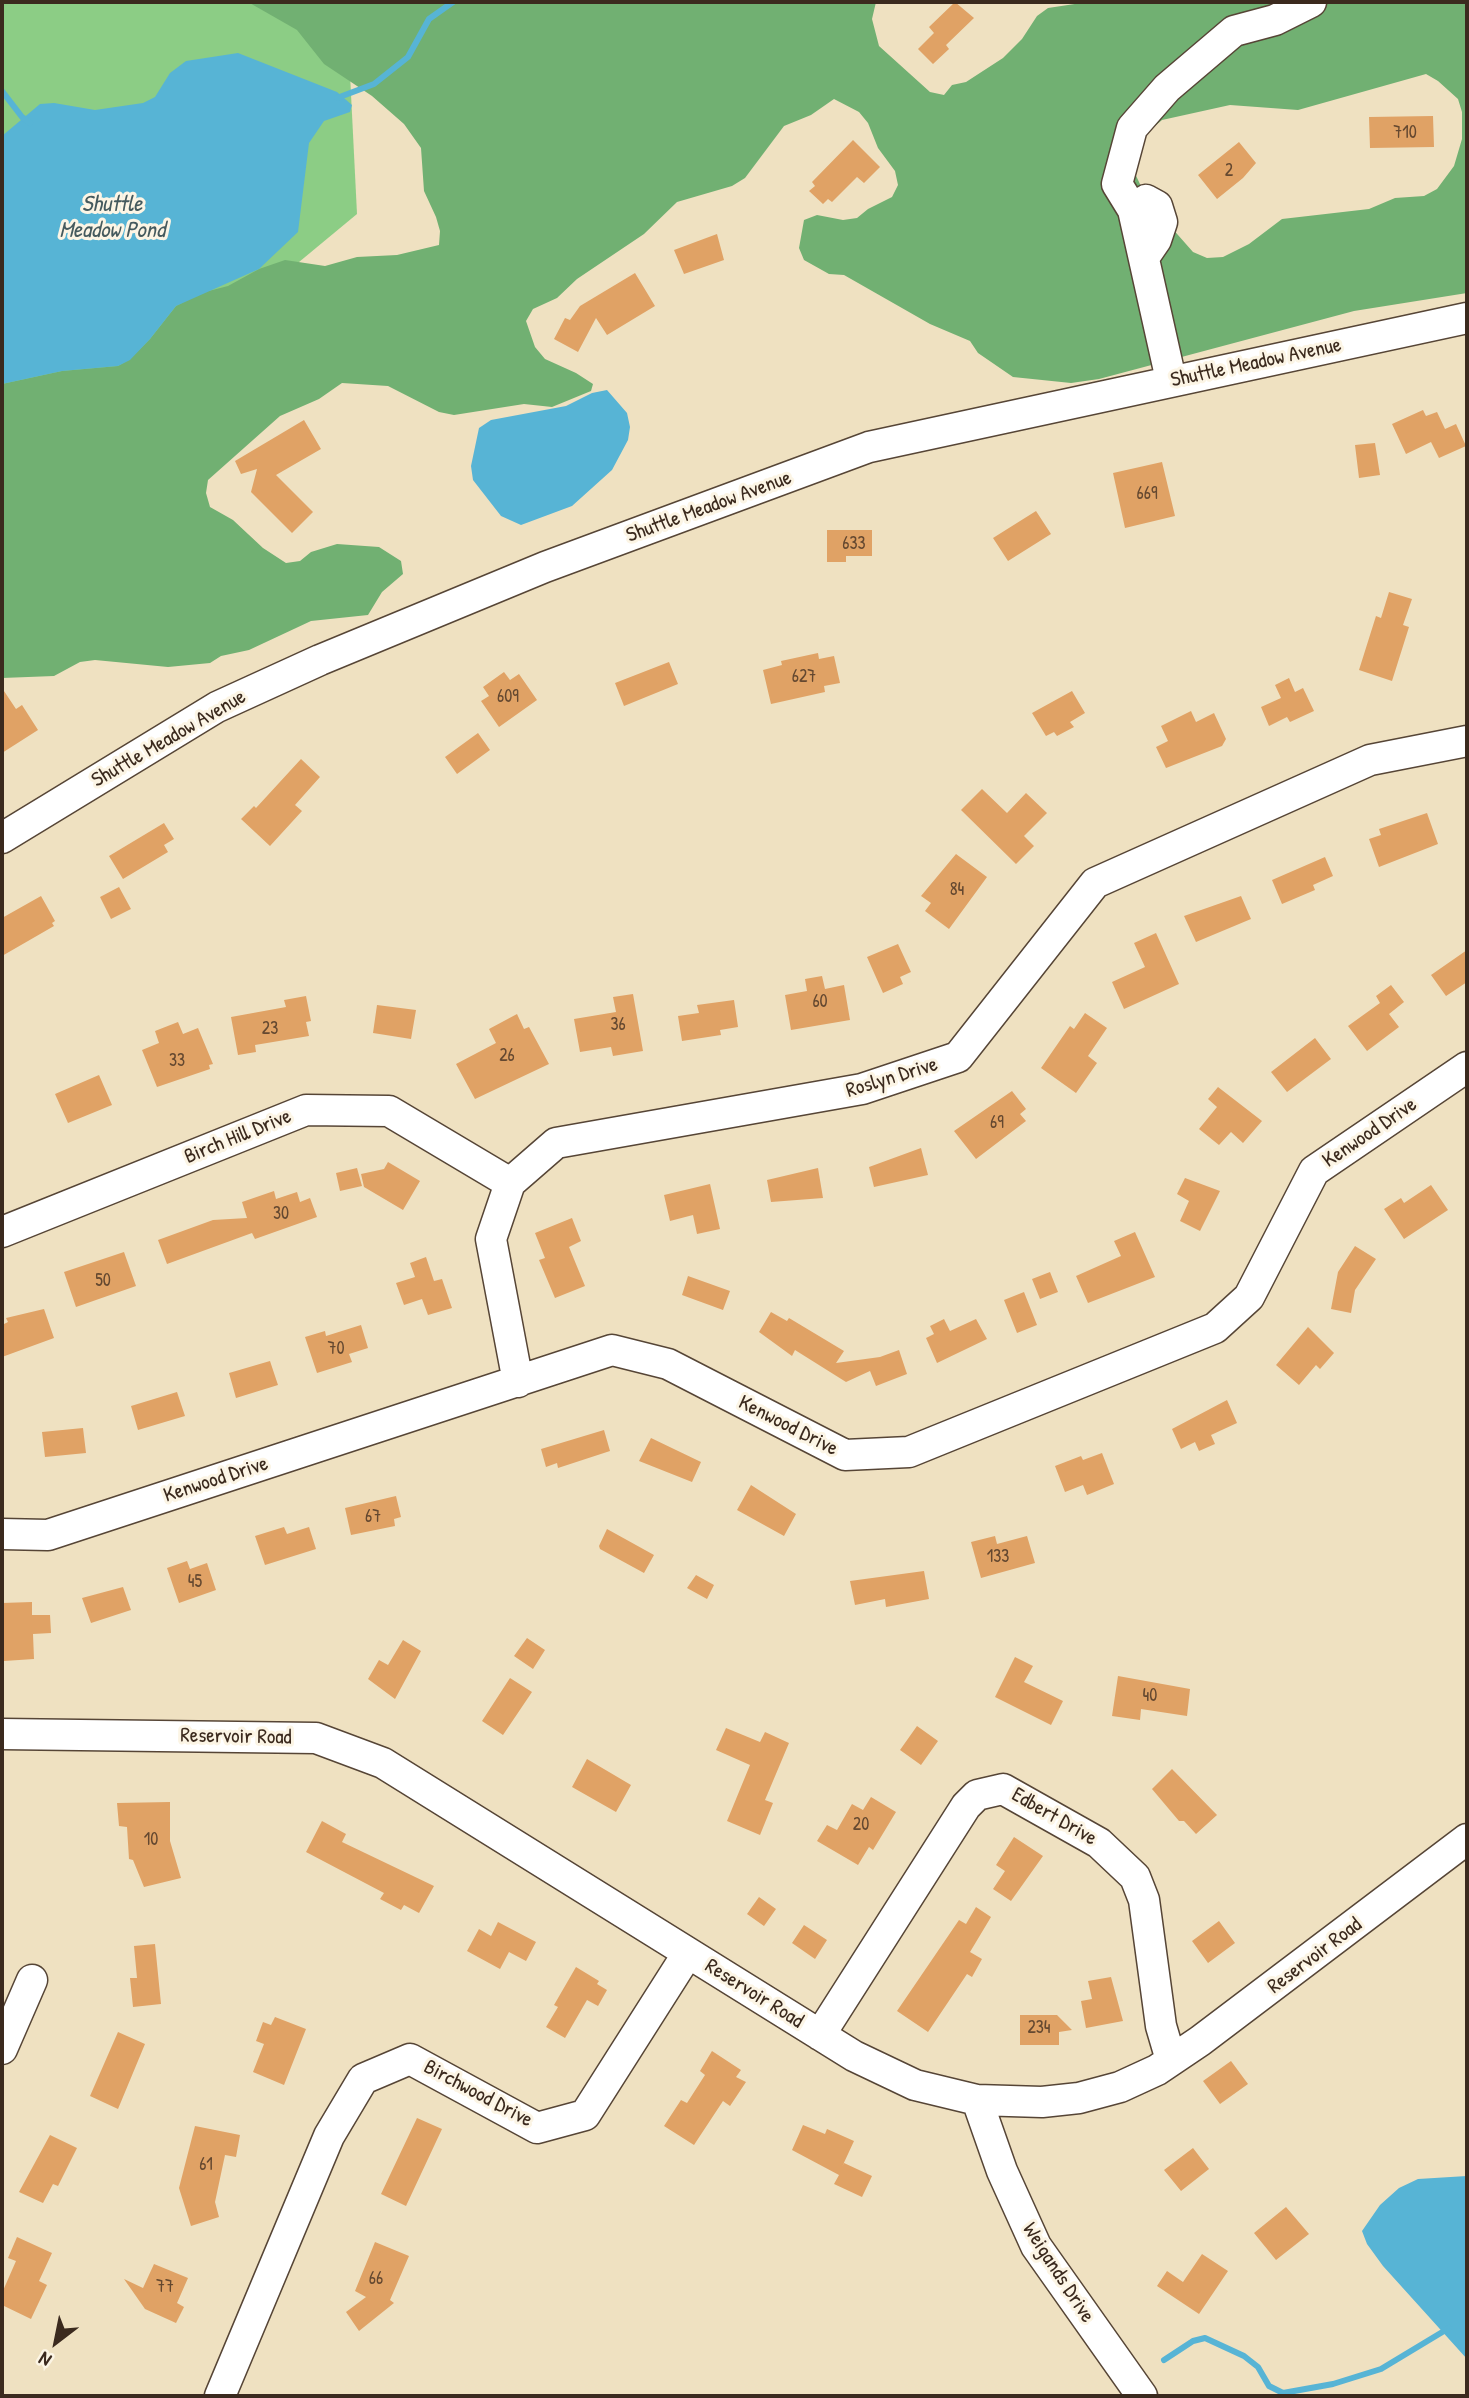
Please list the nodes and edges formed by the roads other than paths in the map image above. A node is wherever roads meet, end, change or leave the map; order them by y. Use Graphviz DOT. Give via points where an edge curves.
graph roads {
  1 [pos="1258,2"];
  2 [pos="1311,2"];
  3 [pos="1234,31"];
  4 [pos="1467,318"];
  5 [pos="1171,380"];
  6 [pos="1467,741"];
  7 [pos="2,838"];
  8 [pos="1467,1068"];
  9 [pos="510,1183"];
  10 [pos="2,1232"];
  11 [pos="518,1382"];
  12 [pos="2,1535"];
  13 [pos="2,1734"];
  14 [pos="1467,1839"];
  15 [pos="688,1953"];
  16 [pos="32,1980"];
  17 [pos="820,2035"];
  18 [pos="2,2049"];
  19 [pos="1171,2060"];
  20 [pos="977,2101"];
  21 [pos="220,2396"];
  22 [pos="1142,2396"];
  1 -- 3 [label="street"];
  2 -- 3 [label="street" via="1275,20"];
  3 -- 5 [label="street" via="1167,88 1132,128 1117,184 1132,210 1146,200 1157,206 1162,222 1145,256"];
  4 -- 5 [label="street, Shuttle Meadow Avenue"];
  5 -- 7 [label="street, Shuttle Meadow Avenue" via="869,447 545,567 217,707"];
  6 -- 9 [label="street, Roslyn Drive" via="1370,760 1095,883 958,1058 863,1089 556,1143"];
  8 -- 11 [label="street, Kenwood Drive" via="1314,1171 1249,1297 1215,1328 909,1452 845,1455 668,1364 612,1350"];
  9 -- 10 [label="street, Birch Hill Drive" via="389,1111 306,1110"];
  9 -- 11 [label="street" via="491,1239"];
  11 -- 12 [label="street, Kenwood Drive" via="48,1535"];
  13 -- 15 [label="street, Reservoir Road" via="316,1738 383,1763"];
  14 -- 19 [label="street, Reservoir Road"];
  15 -- 17 [label="street, Reservoir Road"];
  15 -- 21 [label="street, Birchwood Drive" via="585,2115 537,2127 410,2059 363,2079 329,2136"];
  16 -- 18 [label="street"];
  17 -- 19 [label="street, Edbert Drive" via="966,1806 977,1795 1003,1788 1100,1843 1135,1877 1144,1900 1161,2026"];
  17 -- 20 [label="street, Reservoir Road" via="896,2078"];
  19 -- 20 [label="street, Reservoir Road" via="1099,2094 1042,2102"];
  20 -- 22 [label="street, Weigands Drive" via="1036,2246"];
}
